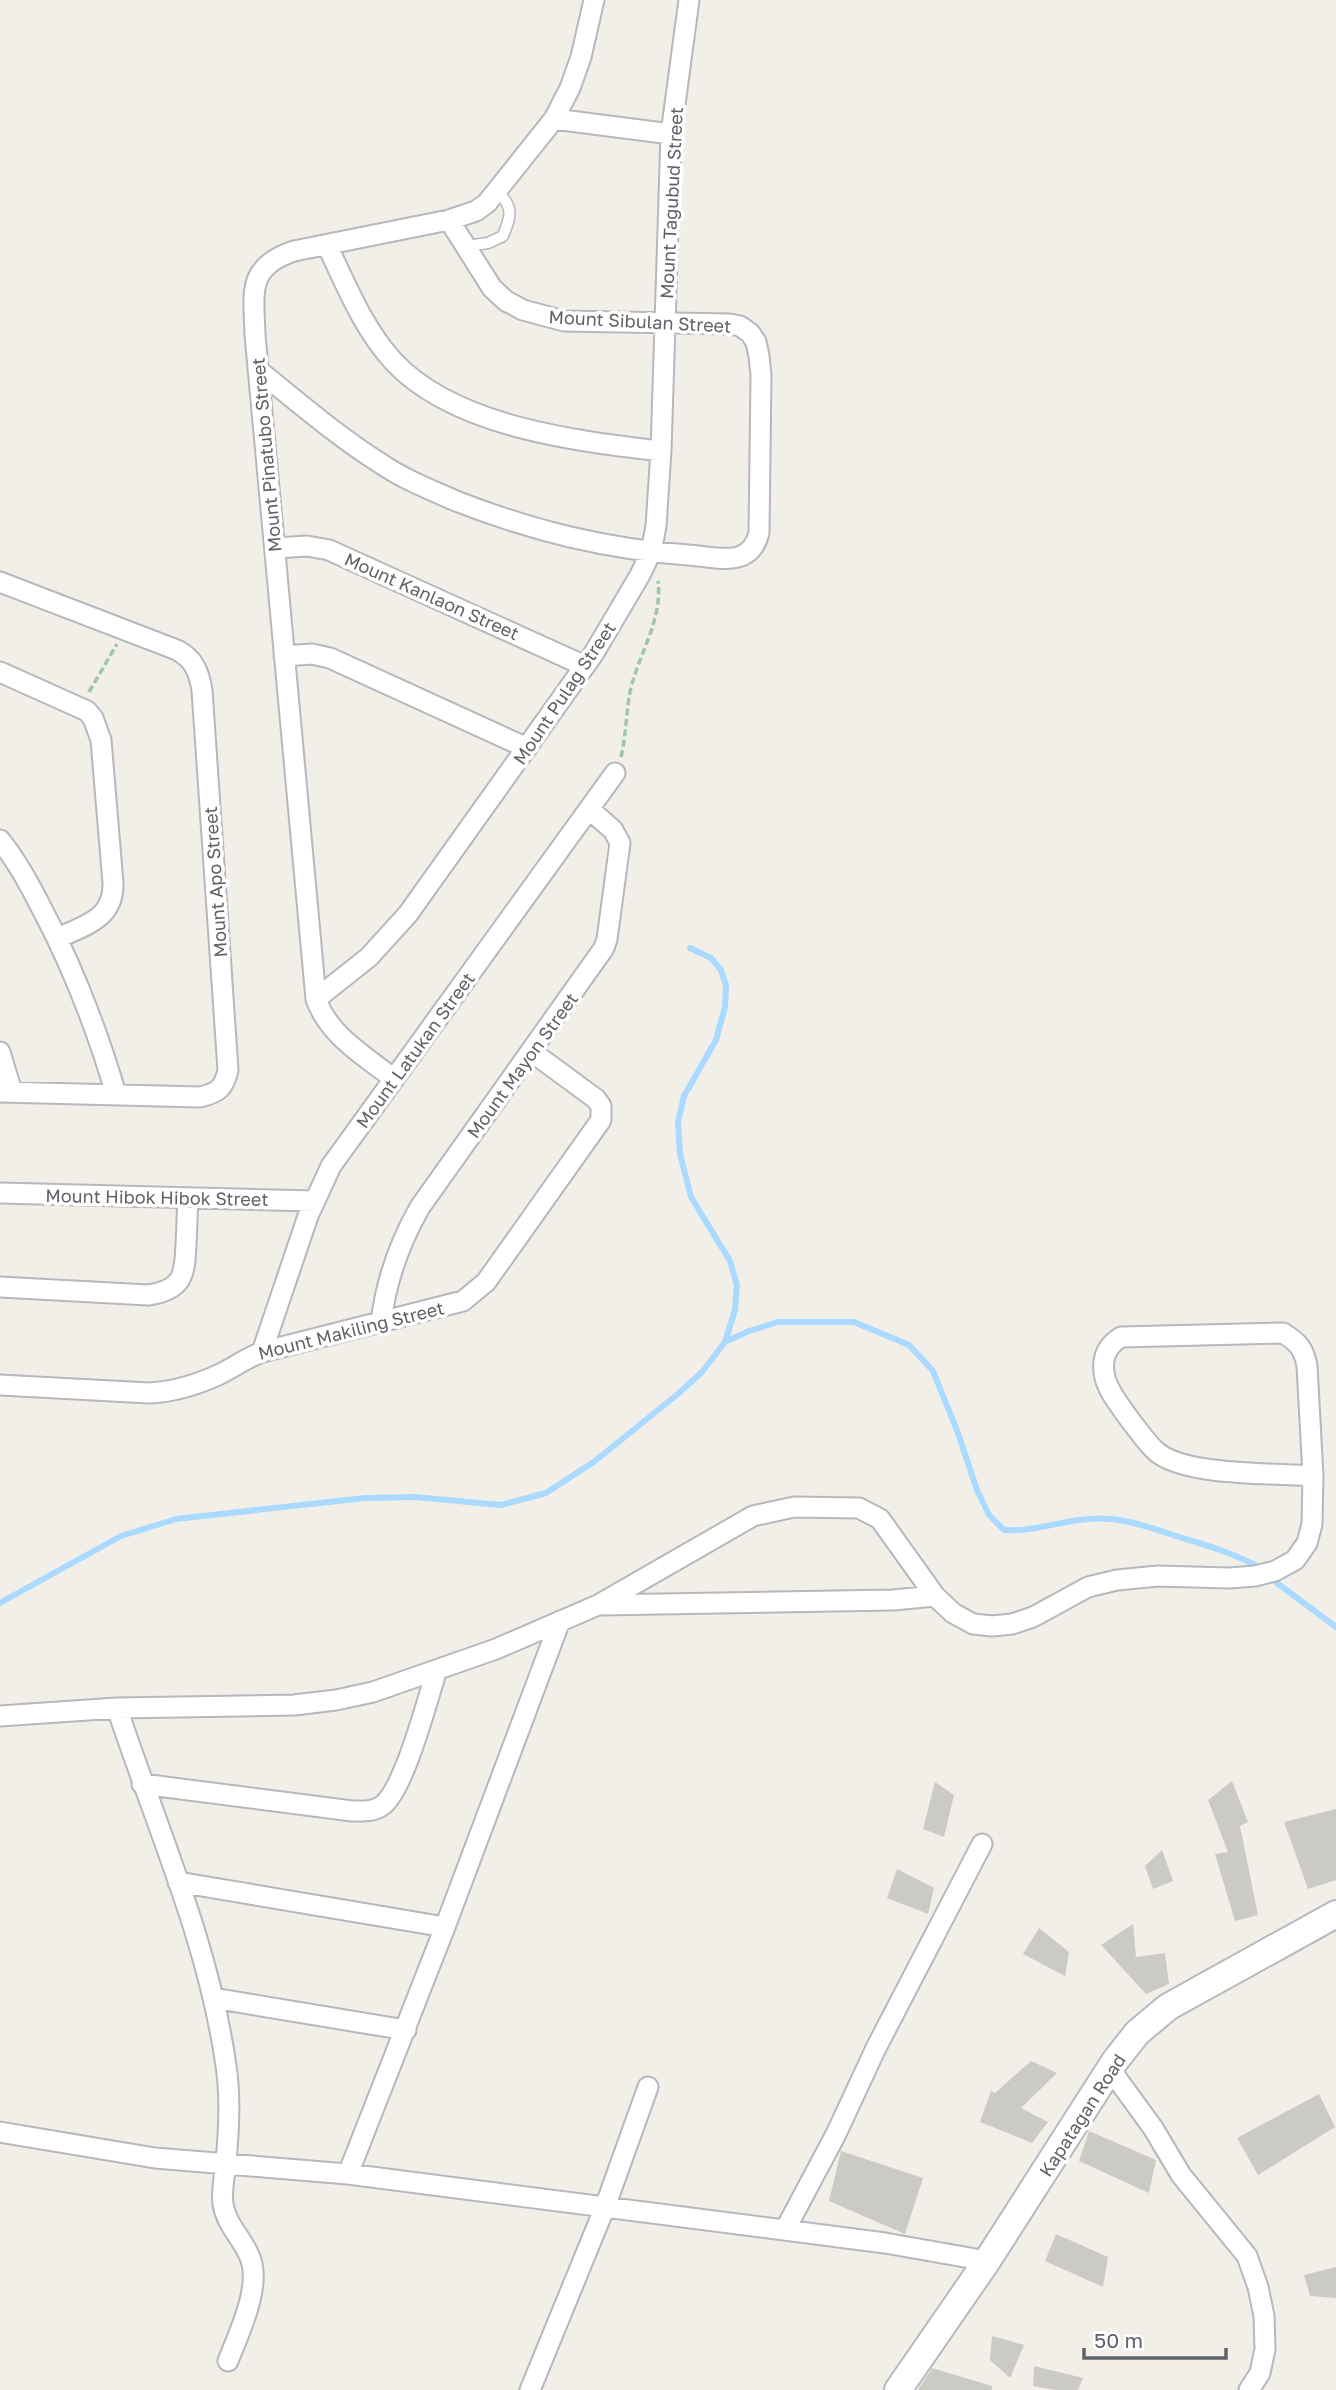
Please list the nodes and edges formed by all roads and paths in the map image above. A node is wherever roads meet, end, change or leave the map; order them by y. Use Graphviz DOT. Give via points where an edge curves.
graph roads {
  1 [pos="594,0"];
  2 [pos="689,0"];
  3 [pos="554,119"];
  4 [pos="671,134"];
  5 [pos="498,191"];
  6 [pos="449,220"];
  7 [pos="327,245"];
  8 [pos="466,246"];
  9 [pos="665,323"];
  10 [pos="258,370"];
  11 [pos="661,451"];
  12 [pos="275,548"];
  13 [pos="651,552"];
  14 [pos="0,582"];
  15 [pos="125,630"];
  16 [pos="285,656"];
  17 [pos="585,666"];
  18 [pos="0,673"];
  19 [pos="80,707"];
  20 [pos="527,748"];
  21 [pos="615,773"];
  22 [pos="589,809"];
  23 [pos="0,840"];
  24 [pos="58,938"];
  25 [pos="316,999"];
  26 [pos="0,1052"];
  27 [pos="532,1052"];
  28 [pos="394,1079"];
  29 [pos="6,1092"];
  30 [pos="116,1094"];
  31 [pos="0,1193"];
  32 [pos="188,1198"];
  33 [pos="314,1201"];
  34 [pos="0,1287"];
  35 [pos="381,1322"];
  36 [pos="262,1352"];
  37 [pos="0,1385"];
  38 [pos="1312,1476"];
  39 [pos="935,1596"];
  40 [pos="598,1605"];
  41 [pos="560,1621"];
  42 [pos="437,1670"];
  43 [pos="117,1708"];
  44 [pos="0,1716"];
  45 [pos="142,1784"];
  46 [pos="982,1844"];
  47 [pos="178,1882"];
  48 [pos="1336,1914"];
  49 [pos="445,1927"];
  50 [pos="213,1998"];
  51 [pos="406,2030"];
  52 [pos="1110,2069"];
  53 [pos="648,2087"];
  54 [pos="0,2132"];
  55 [pos="226,2164"];
  56 [pos="348,2174"];
  57 [pos="605,2207"];
  58 [pos="785,2230"];
  59 [pos="988,2261"];
  60 [pos="228,2361"];
  61 [pos="530,2390"];
  62 [pos="898,2390"];
  63 [pos="1249,2390"];
  1 -- 3 [label="street, Mount Pinatubo Street" via="581,57"];
  2 -- 4 [label="street, Mount Tagubud Street"];
  3 -- 4 [label="street"];
  3 -- 5 [label="street, Mount Pinatubo Street"];
  4 -- 9 [label="street, Mount Tagubud Street"];
  5 -- 6 [label="street, Mount Pinatubo Street" via="476,211"];
  5 -- 8 [label="lane" via="508,202 511,217 503,236"];
  6 -- 7 [label="street, Mount Pinatubo Street"];
  6 -- 8 [label="street, Mount Sibulan Street"];
  7 -- 10 [label="street, Mount Pinatubo Street" via="276,257 260,272 254,301"];
  7 -- 11 [label="street" via="363,320 419,385 456,406 523,428 580,442"];
  8 -- 9 [label="street, Mount Sibulan Street" via="492,288 523,310 564,321"];
  9 -- 11 [label="street, Mount Pulag Street"];
  9 -- 13 [label="street, Mount Sibulan Street" via="740,326 756,342 761,375 759,533 750,552 730,558"];
  10 -- 12 [label="street, Mount Pinatubo Street"];
  10 -- 13 [label="street" via="382,465 433,491 543,531 591,544"];
  11 -- 13 [label="street, Mount Pulag Street"];
  12 -- 16 [label="street, Mount Pinatubo Street"];
  12 -- 17 [label="street, Mount Kanlaon Street" via="329,550"];
  13 -- 17 [label="street, Mount Pulag Street"];
  13 -- 21 [label="path" via="657,608 630,692 622,755"];
  14 -- 15 [label="street, Mount Apo Street"];
  15 -- 19 [label="path"];
  15 -- 30 [label="street, Mount Apo Street" via="186,655 200,677 228,1070 225,1083 210,1095"];
  16 -- 20 [label="street" via="330,658"];
  16 -- 25 [label="street, Mount Pinatubo Street"];
  17 -- 20 [label="street, Mount Pulag Street"];
  18 -- 19 [label="street"];
  19 -- 24 [label="street" via="93,718 101,740 113,892 101,916"];
  20 -- 25 [label="street, Mount Pulag Street" via="390,936"];
  21 -- 22 [label="street, Mount Latukan Street"];
  22 -- 27 [label="street, Mount Mayon Street" via="613,830 620,843 607,939"];
  22 -- 28 [label="street, Mount Latukan Street"];
  23 -- 24 [label="street"];
  24 -- 30 [label="street" via="86,1001"];
  25 -- 28 [label="street, Mount Pinatubo Street" via="331,1027"];
  26 -- 29 [label="street"];
  27 -- 35 [label="street, Mount Mayon Street" via="420,1207 386,1289"];
  27 -- 35 [label="street, Mount Makiling Street" via="596,1099 602,1113 597,1127 475,1293 449,1306"];
  28 -- 33 [label="street, Mount Latukan Street" via="331,1166"];
  29 -- 30 [label="street, Mount Apo Street"];
  31 -- 32 [label="street, Mount Hibok Hibok Street"];
  32 -- 33 [label="street, Mount Hibok Hibok Street"];
  32 -- 34 [label="street" via="184,1274 171,1289 148,1295"];
  33 -- 36 [label="street, Mount Latukan Street"];
  35 -- 36 [label="street, Mount Makiling Street"];
  36 -- 37 [label="street, Mount Makiling Street" via="220,1374 169,1392"];
  38 -- 38 [label="street" via="1307,1366 1304,1351 1295,1340 1268,1332 1132,1336 1121,1337 1105,1352 1102,1366 1107,1385 1146,1440 1165,1457 1210,1469"];
  38 -- 39 [label="street" via="1312,1524 1307,1543 1295,1560 1275,1571 1229,1578 1117,1580 1088,1587 1033,1617 992,1626 973,1624"];
  39 -- 40 [label="street"];
  39 -- 40 [label="street" via="880,1519 859,1508 794,1507 753,1516"];
  40 -- 41 [label="street"];
  41 -- 42 [label="street"];
  41 -- 49 [label="street"];
  42 -- 43 [label="street" via="373,1692 294,1705"];
  42 -- 45 [label="street" via="404,1770 391,1798 380,1807 352,1811"];
  43 -- 44 [label="street"];
  43 -- 45 [label="street"];
  45 -- 47 [label="street"];
  46 -- 58 [label="street"];
  47 -- 49 [label="street"];
  47 -- 50 [label="street"];
  48 -- 52 [label="main road, Kapatagan Road" via="1168,2007 1137,2033"];
  49 -- 51 [label="street"];
  50 -- 51 [label="street"];
  50 -- 55 [label="street" via="229,2090"];
  51 -- 56 [label="street"];
  52 -- 59 [label="main road, Kapatagan Road"];
  52 -- 63 [label="street" via="1181,2175 1247,2256 1264,2316 1265,2348 1260,2373"];
  53 -- 57 [label="street"];
  54 -- 55 [label="street" via="117,2153"];
  55 -- 56 [label="street"];
  55 -- 60 [label="street" via="223,2204 254,2271"];
  56 -- 57 [label="street"];
  57 -- 58 [label="street"];
  57 -- 61 [label="street"];
  58 -- 59 [label="street"];
  59 -- 62 [label="main road, Kapatagan Road"];
}
